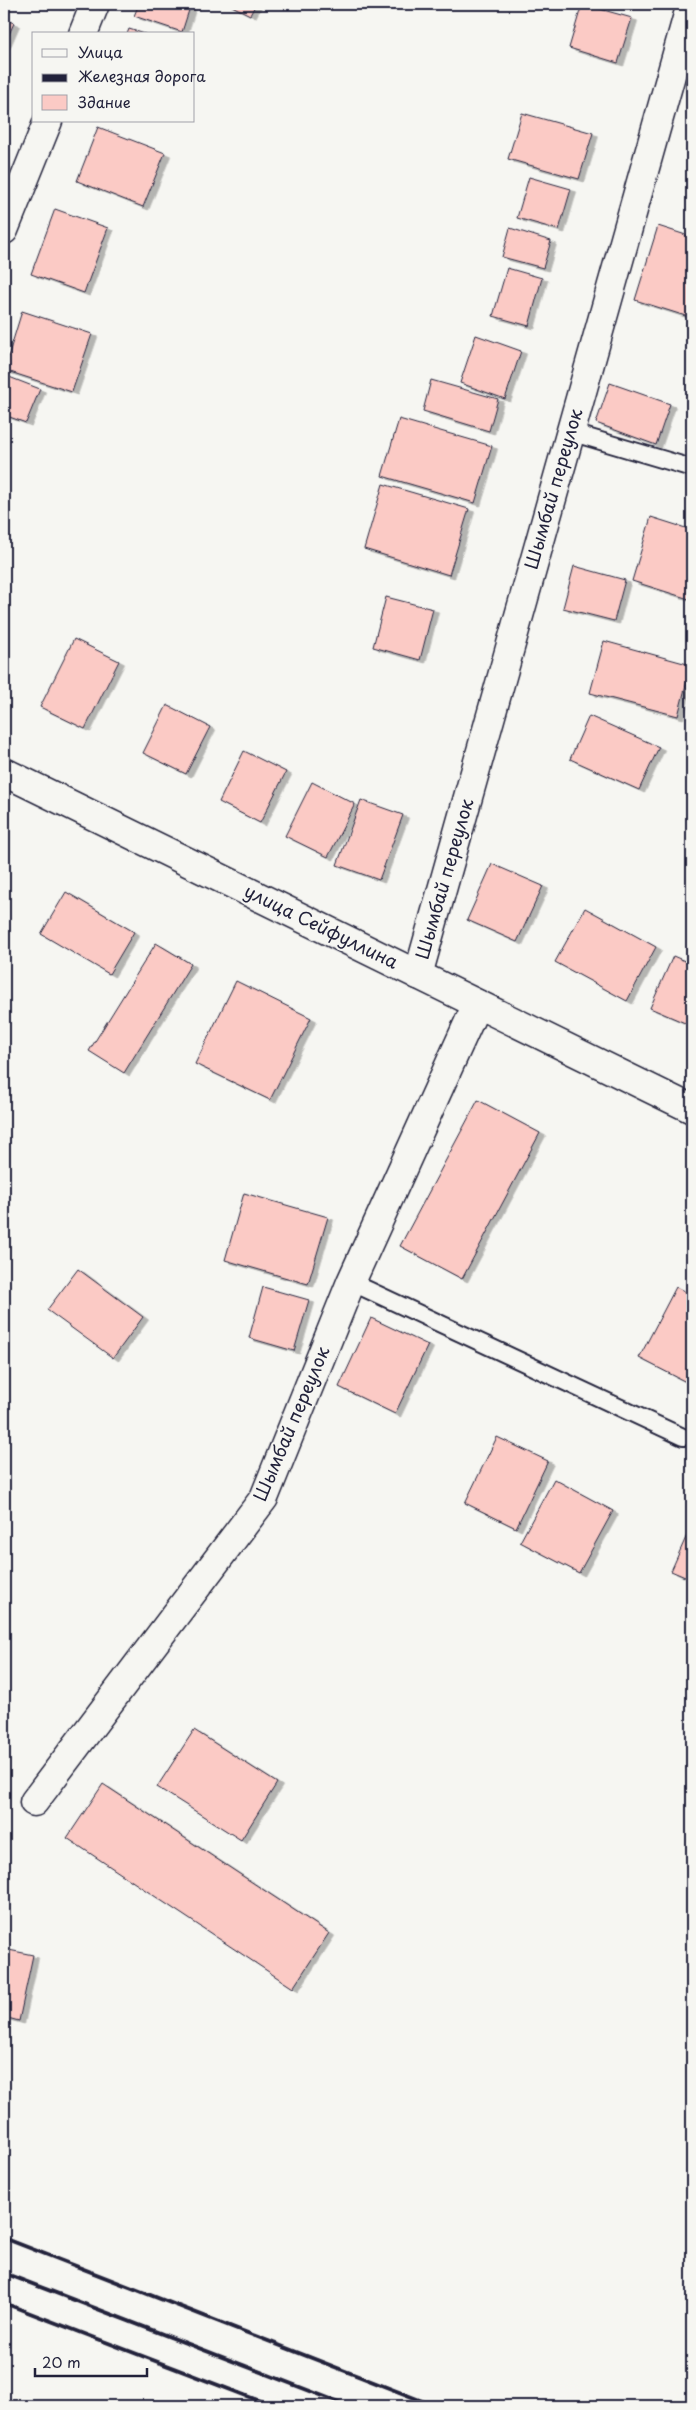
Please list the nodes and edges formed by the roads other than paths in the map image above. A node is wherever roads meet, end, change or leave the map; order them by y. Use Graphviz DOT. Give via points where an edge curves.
graph roads {
  1 [pos="95,4"];
  2 [pos="691,4"];
  3 [pos="84,32"];
  4 [pos="48,122"];
  5 [pos="4,230"];
  6 [pos="570,432"];
  7 [pos="692,468"];
  8 [pos="4,772"];
  9 [pos="418,975"];
  10 [pos="477,1004"];
  11 [pos="692,1109"];
  12 [pos="351,1282"];
  13 [pos="683,1437"];
  14 [pos="34,1802"];
  1 -- 3 [label="street"];
  2 -- 6 [label="street, Шымбай переулок"];
  4 -- 5 [label="street"];
  6 -- 7 [label="lane"];
  6 -- 9 [label="street, Шымбай переулок"];
  8 -- 9 [label="street, улица Сейфуллина"];
  9 -- 10 [label="street, улица Сейфуллина"];
  10 -- 11 [label="street, улица Сейфуллина"];
  10 -- 12 [label="street, Шымбай переулок"];
  12 -- 13 [label="lane"];
  12 -- 14 [label="street, Шымбай переулок" via="264,1498"];
}
